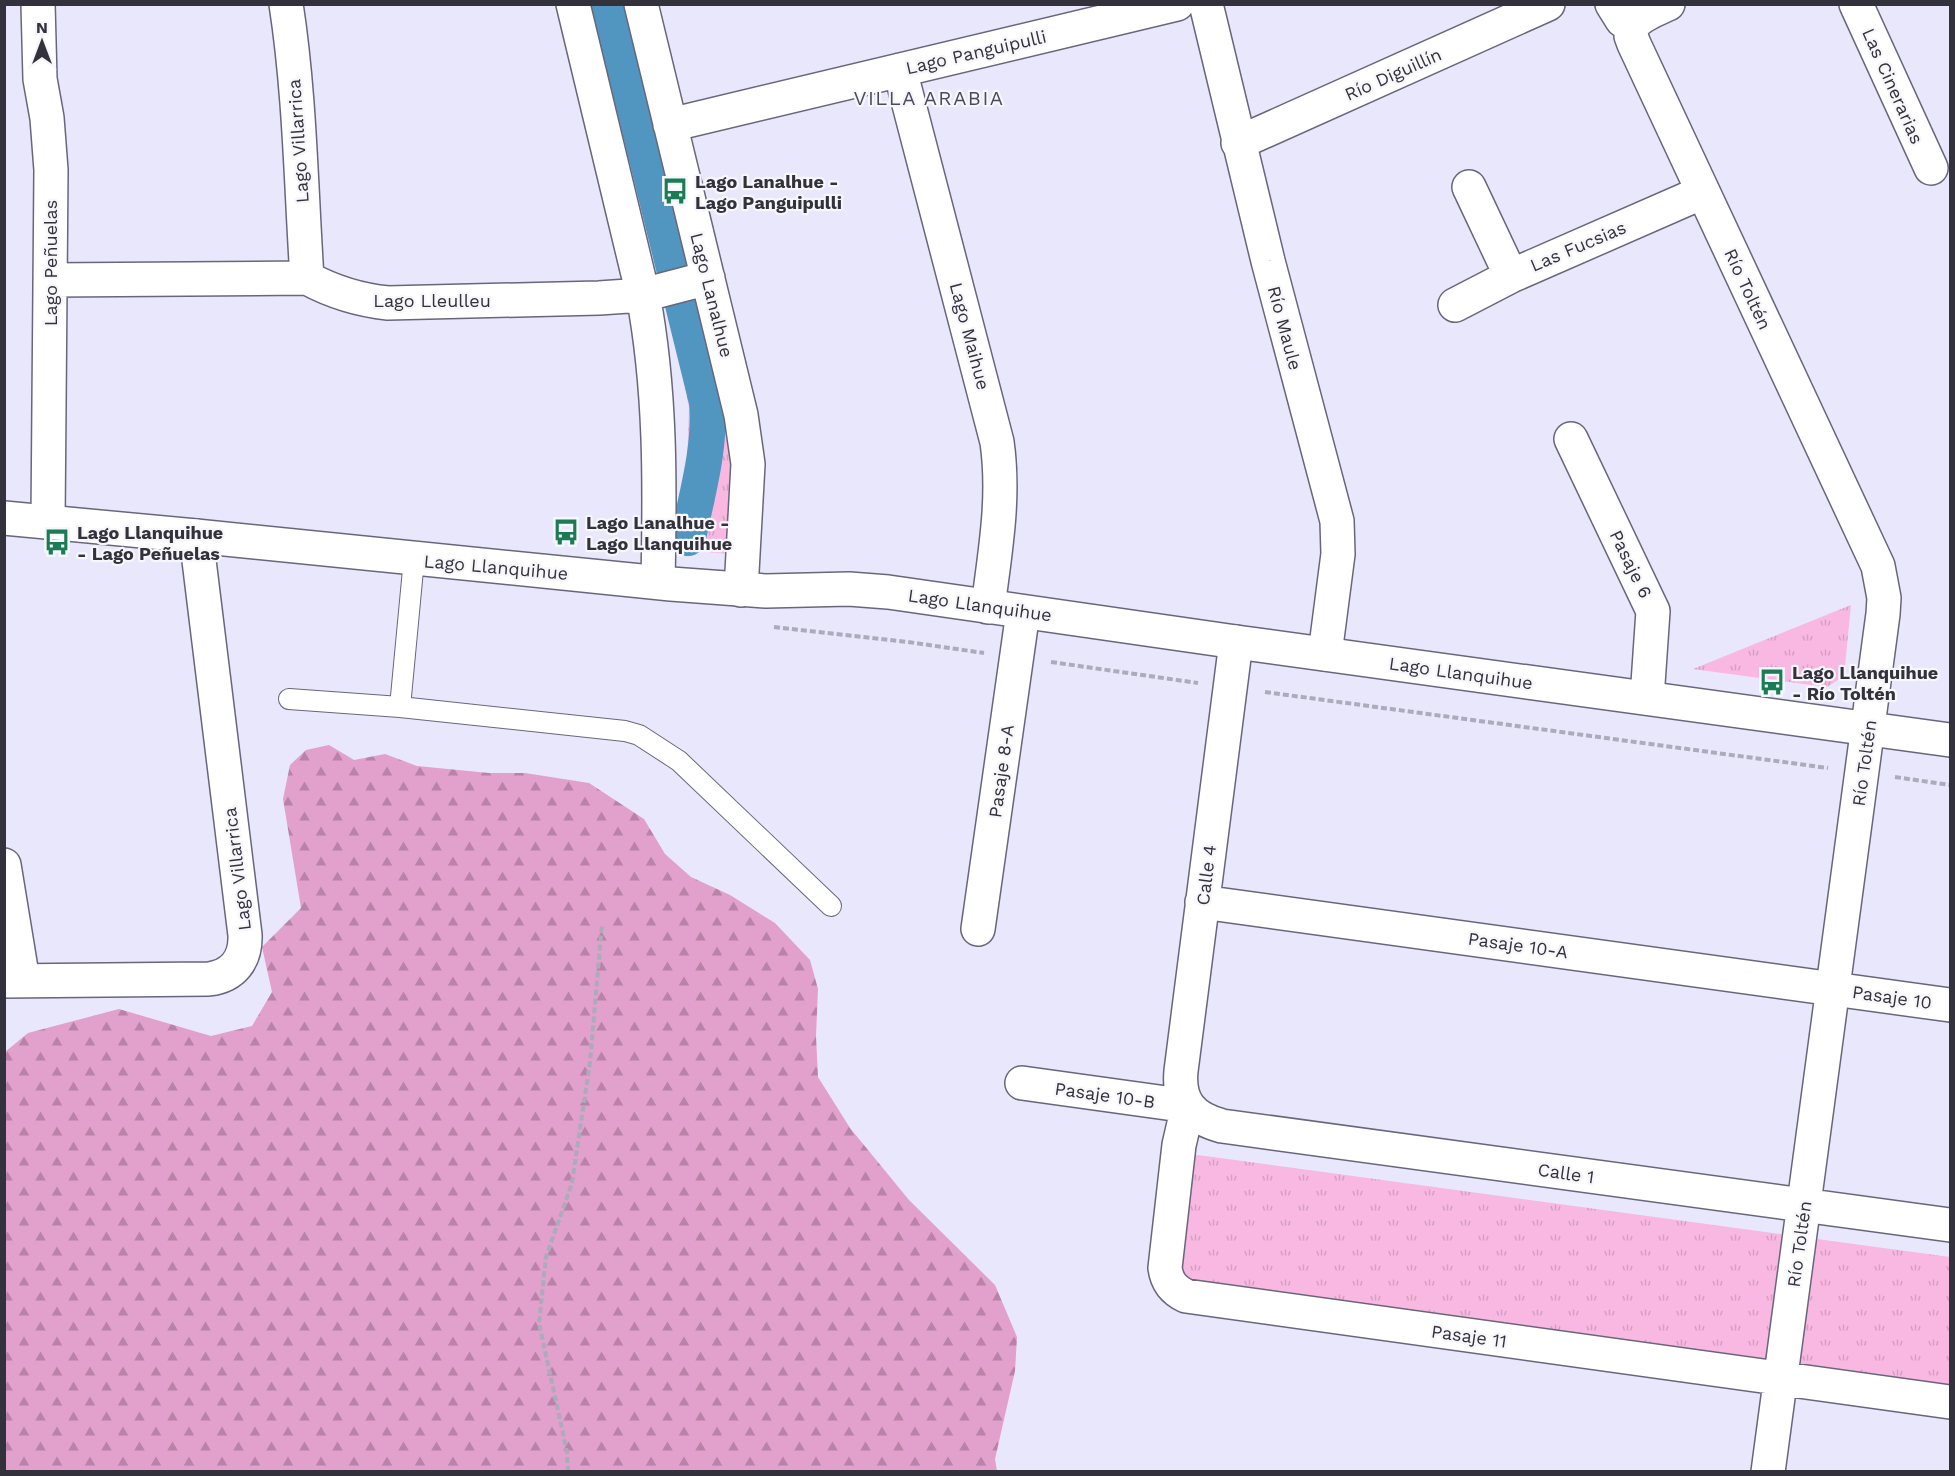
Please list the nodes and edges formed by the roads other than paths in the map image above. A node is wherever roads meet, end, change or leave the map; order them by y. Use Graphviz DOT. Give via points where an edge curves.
graph roads {
  1 [pos="38,4"];
  2 [pos="286,4"];
  3 [pos="573,4"];
  4 [pos="641,4"];
  5 [pos="1177,4"];
  6 [pos="1206,4"];
  7 [pos="1548,4"];
  8 [pos="1668,4"];
  9 [pos="1856,4"];
  10 [pos="1622,15"];
  11 [pos="900,70"];
  12 [pos="670,125"];
  13 [pos="1238,143"];
  14 [pos="1931,168"];
  15 [pos="1469,187"];
  16 [pos="1703,192"];
  17 [pos="1511,276"];
  18 [pos="307,278"];
  19 [pos="708,278"];
  20 [pos="50,280"];
  21 [pos="643,295"];
  22 [pos="1455,305"];
  23 [pos="1571,439"];
  24 [pos="4,518"];
  25 [pos="48,522"];
  26 [pos="196,536"];
  27 [pos="414,559"];
  28 [pos="658,582"];
  29 [pos="741,590"];
  30 [pos="988,607"];
  31 [pos="1023,612"];
  32 [pos="1236,642"];
  33 [pos="1325,654"];
  34 [pos="1647,698"];
  35 [pos="289,699"];
  36 [pos="400,707"];
  37 [pos="1868,728"];
  38 [pos="1950,740"];
  39 [pos="4,865"];
  40 [pos="1202,902"];
  41 [pos="831,906"];
  42 [pos="978,930"];
  43 [pos="14,981"];
  44 [pos="1833,989"];
  45 [pos="1950,1005"];
  46 [pos="1022,1083"];
  47 [pos="1188,1106"];
  48 [pos="1804,1205"];
  49 [pos="1950,1225"];
  50 [pos="1781,1379"];
  51 [pos="1950,1402"];
  52 [pos="1768,1472"];
  1 -- 20 [label="street, Lago Peñuelas" via="40,79 50,145"];
  2 -- 18 [label="street, Lago Villarrica" via="297,108"];
  3 -- 21 [label="street"];
  4 -- 12 [label="street, Lago Lanalhue"];
  5 -- 11 [label="street, Lago Panguipulli"];
  6 -- 13 [label="street, Río Maule"];
  7 -- 13 [label="street, Río Diguillín"];
  8 -- 10 [label="street" via="1636,20"];
  9 -- 14 [label="street, Las Cinerarias"];
  10 -- 16 [label="street, Río Toltén"];
  11 -- 12 [label="street, Lago Panguipulli"];
  11 -- 30 [label="street, Lago Maihue" via="997,442 1000,510"];
  12 -- 19 [label="street, Lago Lanalhue"];
  13 -- 33 [label="street, Río Maule" via="1337,521 1338,554"];
  15 -- 17 [label="street"];
  16 -- 17 [label="street, Las Fucsias"];
  16 -- 37 [label="street, Río Toltén" via="1878,566 1884,598"];
  17 -- 22 [label="street, Las Fucsias"];
  18 -- 20 [label="street, Lago Lleulleu"];
  18 -- 21 [label="street, Lago Lleulleu" via="348,297 388,303"];
  19 -- 21 [label="street, Lago Lleulleu"];
  19 -- 29 [label="street, Lago Lanalhue" via="746,443"];
  20 -- 25 [label="street, Lago Peñuelas"];
  21 -- 28 [label="street" via="658,412"];
  23 -- 34 [label="street, Pasaje 6" via="1653,611"];
  24 -- 25 [label="street, Lago Llanquihue"];
  25 -- 26 [label="street, Lago Llanquihue"];
  26 -- 27 [label="street, Lago Llanquihue"];
  26 -- 43 [label="street, Lago Villarrica" via="245,935 243,957 237,967 219,977"];
  27 -- 28 [label="street, Lago Llanquihue"];
  27 -- 36 [label="lane"];
  28 -- 29 [label="street, Lago Llanquihue"];
  29 -- 30 [label="street, Lago Llanquihue" via="859,590"];
  30 -- 31 [label="street, Lago Llanquihue"];
  31 -- 32 [label="street, Lago Llanquihue"];
  31 -- 42 [label="street, Pasaje 8-A"];
  32 -- 33 [label="street, Lago Llanquihue"];
  32 -- 40 [label="street, Calle 4"];
  33 -- 34 [label="street, Lago Llanquihue"];
  34 -- 37 [label="street, Lago Llanquihue"];
  35 -- 36 [label="lane"];
  36 -- 41 [label="lane" via="639,735 679,761"];
  37 -- 38 [label="street, Lago Llanquihue"];
  37 -- 44 [label="street, Río Toltén"];
  39 -- 43 [label="street"];
  40 -- 44 [label="street, Pasaje 10-A"];
  40 -- 47 [label="street, Calle 4" via="1180,1083"];
  44 -- 45 [label="street, Pasaje 10"];
  44 -- 48 [label="street, Río Toltén"];
  46 -- 47 [label="street, Pasaje 10-B"];
  47 -- 48 [label="street, Calle 1" via="1197,1116 1222,1126"];
  47 -- 50 [label="street, Pasaje 11" via="1179,1145 1165,1268 1171,1285 1186,1296"];
  48 -- 49 [label="street, Calle 1"];
  48 -- 50 [label="street, Río Toltén"];
  50 -- 51 [label="street, Pasaje 11"];
  50 -- 52 [label="street, Río Toltén"];
}
